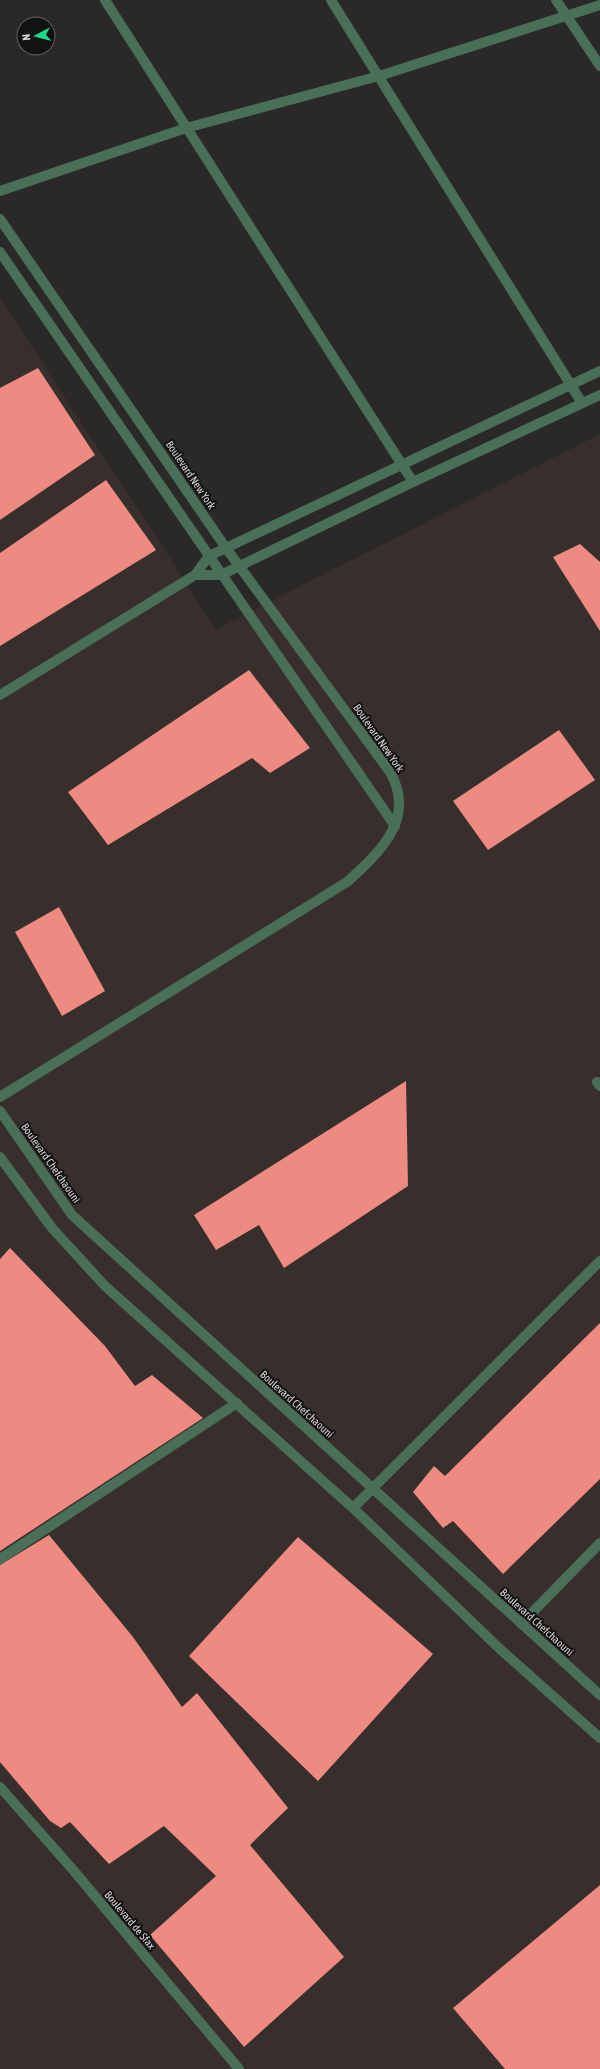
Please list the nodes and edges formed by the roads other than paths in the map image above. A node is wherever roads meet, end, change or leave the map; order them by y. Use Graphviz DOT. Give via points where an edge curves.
graph roads {
  1 [pos="105,0"];
  2 [pos="331,0"];
  3 [pos="556,0"];
  4 [pos="600,5"];
  5 [pos="566,15"];
  6 [pos="600,66"];
  7 [pos="379,76"];
  8 [pos="186,128"];
  9 [pos="0,191"];
  10 [pos="0,219"];
  11 [pos="0,252"];
  12 [pos="600,371"];
  13 [pos="570,385"];
  14 [pos="600,395"];
  15 [pos="582,403"];
  16 [pos="402,463"];
  17 [pos="413,482"];
  18 [pos="226,548"];
  19 [pos="209,556"];
  20 [pos="239,566"];
  21 [pos="196,574"];
  22 [pos="221,575"];
  23 [pos="0,696"];
  24 [pos="395,826"];
  25 [pos="0,1097"];
  26 [pos="0,1111"];
  27 [pos="0,1157"];
  28 [pos="600,1261"];
  29 [pos="236,1402"];
  30 [pos="372,1487"];
  31 [pos="353,1508"];
  32 [pos="600,1543"];
  33 [pos="0,1559"];
  34 [pos="521,1624"];
  35 [pos="600,1695"];
  36 [pos="600,1738"];
  37 [pos="0,1788"];
  38 [pos="239,2069"];
  1 -- 8 [label="street"];
  2 -- 7 [label="street"];
  3 -- 5 [label="street"];
  4 -- 5 [label="street"];
  5 -- 6 [label="street"];
  5 -- 7 [label="street"];
  7 -- 8 [label="street"];
  7 -- 13 [label="street"];
  8 -- 9 [label="street"];
  8 -- 16 [label="street"];
  10 -- 18 [label="street, Boulevard New York"];
  11 -- 19 [label="street"];
  12 -- 13 [label="street"];
  13 -- 15 [label="street"];
  13 -- 16 [label="street"];
  14 -- 15 [label="street"];
  15 -- 17 [label="street"];
  16 -- 17 [label="street"];
  16 -- 18 [label="street"];
  17 -- 20 [label="street"];
  18 -- 19 [label="street"];
  18 -- 20 [label="street, Boulevard New York"];
  19 -- 21 [label="street"];
  19 -- 22 [label="street"];
  20 -- 22 [label="street"];
  20 -- 24 [label="street, Boulevard New York" via="390,772 399,794 399,811"];
  21 -- 22 [label="street"];
  21 -- 23 [label="street"];
  22 -- 24 [label="street"];
  24 -- 25 [label="street" via="377,854 346,882"];
  26 -- 30 [label="street, Boulevard Chefchaouni" via="72,1215"];
  27 -- 29 [label="street" via="52,1228 105,1286"];
  28 -- 30 [label="street"];
  29 -- 31 [label="street"];
  29 -- 33 [label="street"];
  30 -- 31 [label="street"];
  30 -- 34 [label="street, Boulevard Chefchaouni"];
  31 -- 36 [label="street" via="500,1649"];
  32 -- 34 [label="street"];
  34 -- 35 [label="street, Boulevard Chefchaouni"];
  37 -- 38 [label="street, Boulevard de Sfax" via="74,1871"];
}
